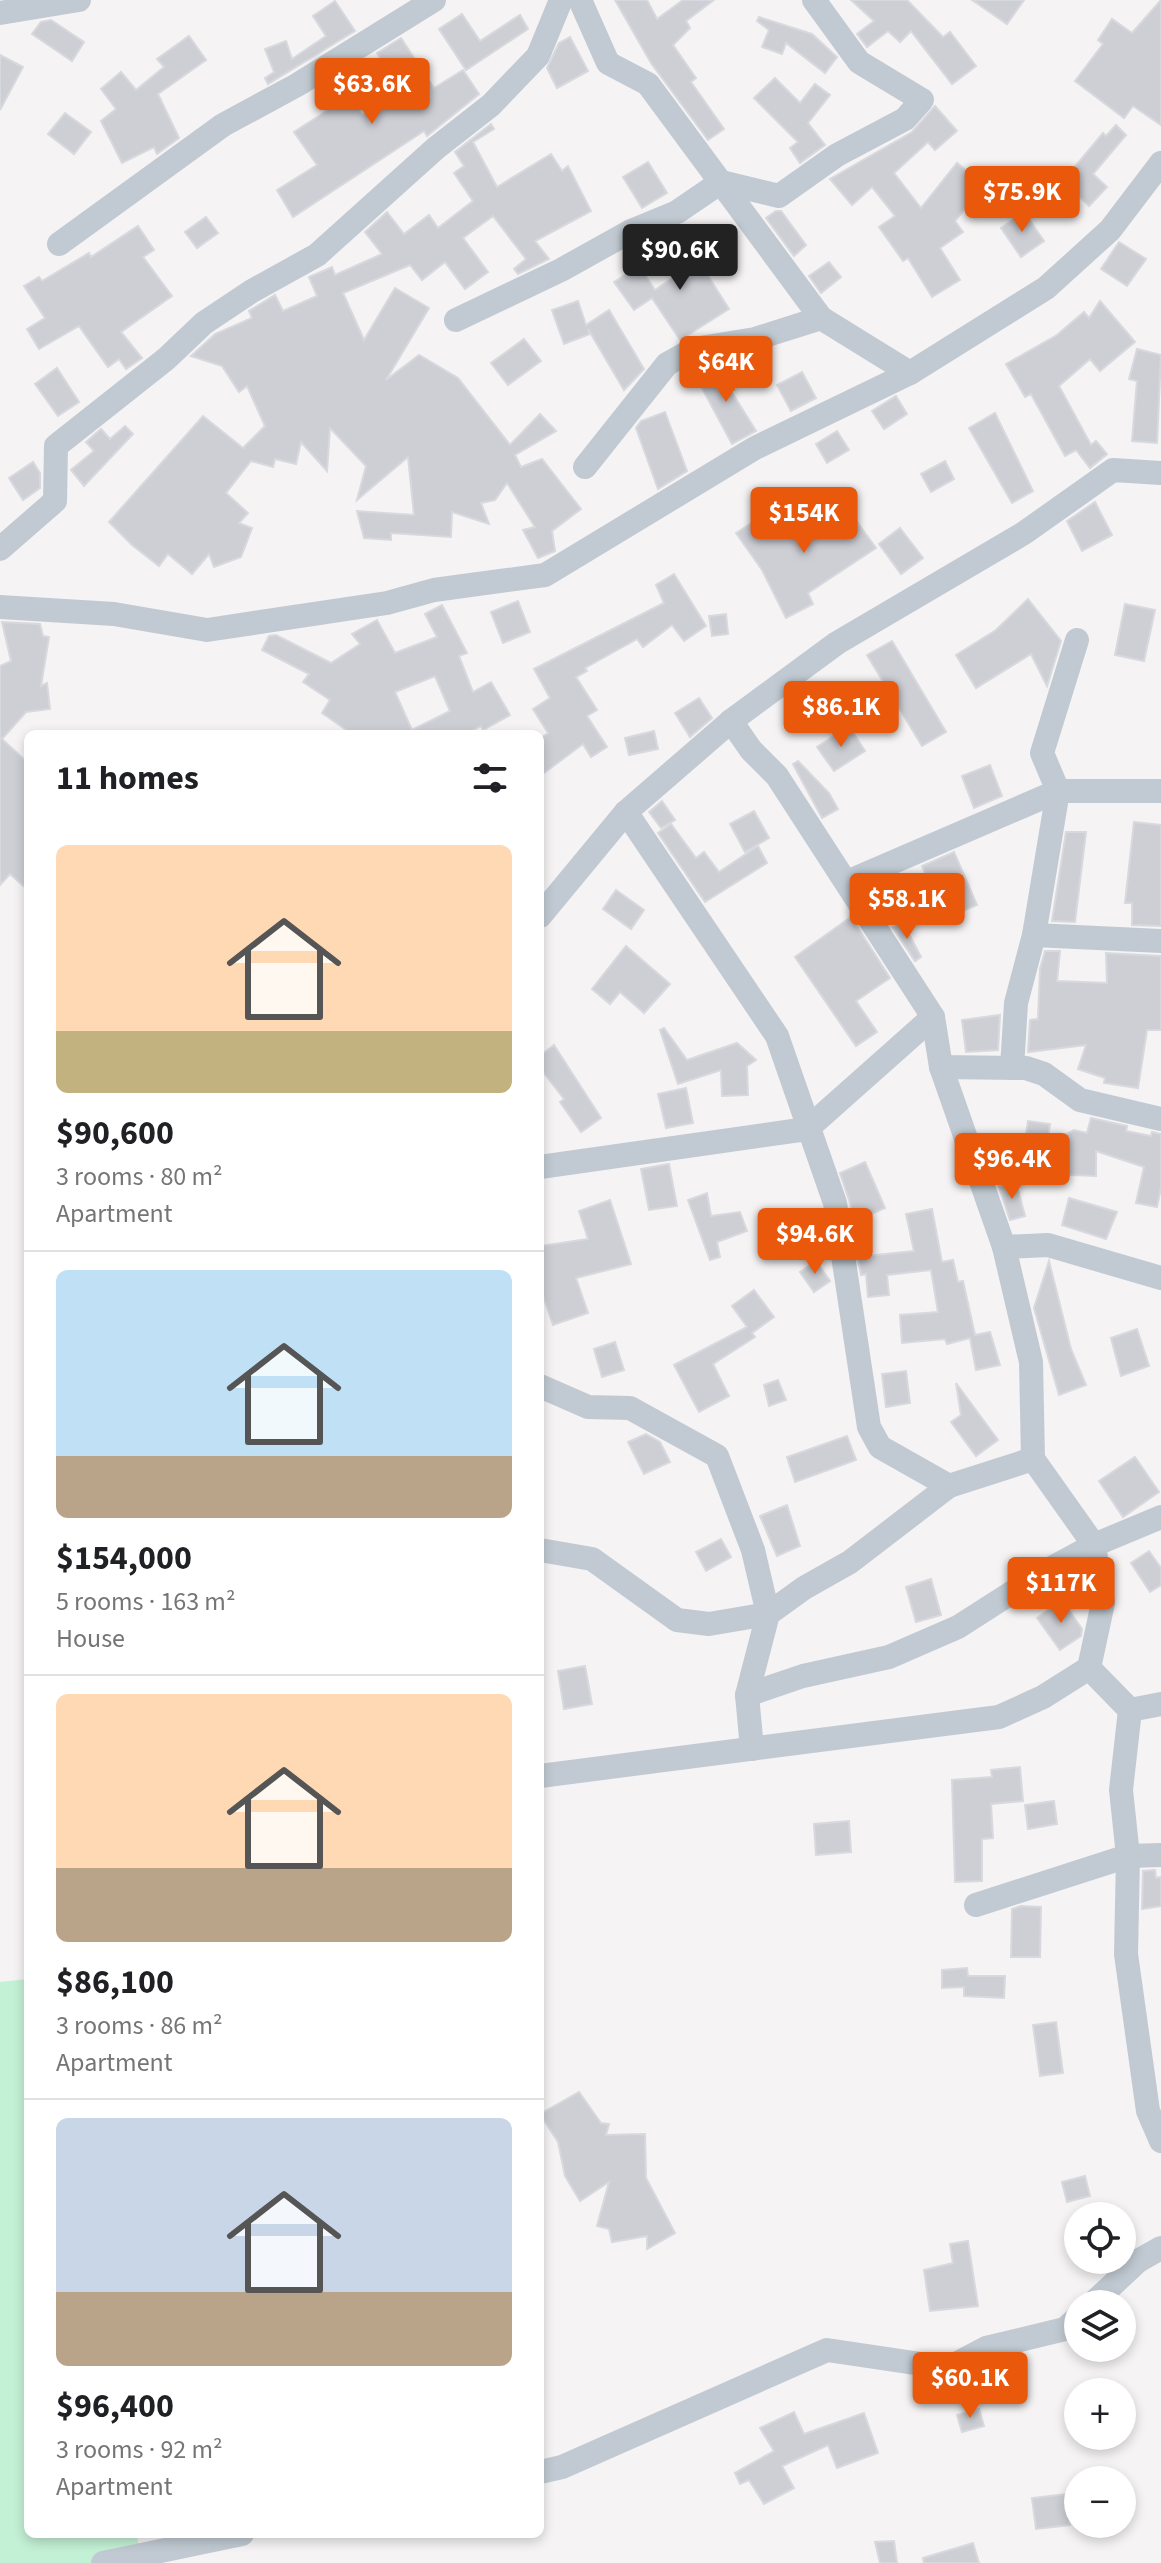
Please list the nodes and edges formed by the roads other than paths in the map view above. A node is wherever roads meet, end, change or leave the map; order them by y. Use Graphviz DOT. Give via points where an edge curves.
graph roads {
  1 [pos="79,0"];
  2 [pos="434,0"];
  3 [pos="561,0"];
  4 [pos="580,0"];
  5 [pos="814,0"];
  6 [pos="0,13"];
  7 [pos="1161,163"];
  8 [pos="721,182"];
  9 [pos="59,244"];
  10 [pos="821,318"];
  11 [pos="456,320"];
  12 [pos="910,373"];
  13 [pos="585,467"];
  14 [pos="1161,473"];
  15 [pos="0,549"];
  16 [pos="0,607"];
  17 [pos="1077,640"];
  18 [pos="731,721"];
  19 [pos="1058,791"];
  20 [pos="1161,791"];
  21 [pos="626,812"];
  22 [pos="847,882"];
  23 [pos="544,911"];
  24 [pos="1034,935"];
  25 [pos="1161,941"];
  26 [pos="933,1017"];
  27 [pos="941,1067"];
  28 [pos="1012,1068"];
  29 [pos="1161,1119"];
  30 [pos="807,1129"];
  31 [pos="544,1166"];
  32 [pos="1004,1247"];
  33 [pos="1161,1278"];
  34 [pos="544,1388"];
  35 [pos="1033,1459"];
  36 [pos="949,1486"];
  37 [pos="1161,1517"];
  38 [pos="1094,1545"];
  39 [pos="544,1551"];
  40 [pos="768,1614"];
  41 [pos="1089,1668"];
  42 [pos="747,1695"];
  43 [pos="1161,1704"];
  44 [pos="1130,1710"];
  45 [pos="752,1749"];
  46 [pos="544,1775"];
  47 [pos="1161,1855"];
  48 [pos="1128,1856"];
  49 [pos="976,1905"];
  50 [pos="1161,2141"];
  51 [pos="1161,2248"];
  52 [pos="1107,2290"];
  53 [pos="1064,2329"];
  54 [pos="544,2471"];
  55 [pos="223,2538"];
  56 [pos="103,2563"];
  1 -- 6 [label="street"];
  2 -- 9 [label="street" via="223,125"];
  3 -- 15 [label="street" via="538,56 491,105 317,255 204,323 56,446 55,501"];
  4 -- 8 [label="street" via="608,63 648,84"];
  5 -- 8 [label="street" via="859,62 922,100 905,119 837,155 779,196"];
  7 -- 12 [label="street" via="1110,230 1046,288"];
  8 -- 10 [label="street"];
  8 -- 11 [label="street" via="677,212"];
  10 -- 12 [label="street"];
  10 -- 13 [label="street" via="755,339 694,349 667,364"];
  12 -- 16 [label="street" via="755,448 545,575 207,630 114,614"];
  14 -- 18 [label="street" via="1113,470 1024,533 837,643"];
  17 -- 19 [label="street" via="1042,753"];
  18 -- 21 [label="street"];
  18 -- 22 [label="street" via="777,776"];
  19 -- 20 [label="street"];
  19 -- 22 [label="street"];
  19 -- 24 [label="street"];
  21 -- 23 [label="street"];
  21 -- 30 [label="street" via="777,1036"];
  22 -- 26 [label="street"];
  24 -- 25 [label="street"];
  24 -- 28 [label="street" via="1016,1003"];
  26 -- 27 [label="street"];
  26 -- 30 [label="street"];
  27 -- 28 [label="street"];
  27 -- 32 [label="street"];
  28 -- 29 [label="street" via="1044,1074 1080,1100"];
  30 -- 31 [label="street"];
  30 -- 36 [label="street" via="835,1203 869,1427 880,1447"];
  32 -- 33 [label="street" via="1048,1245"];
  32 -- 35 [label="street" via="1031,1362"];
  34 -- 40 [label="street" via="588,1407 630,1408 717,1456 753,1550"];
  35 -- 36 [label="street"];
  35 -- 38 [label="street"];
  36 -- 40 [label="street" via="850,1562"];
  37 -- 38 [label="street"];
  38 -- 41 [label="street" via="1103,1603"];
  38 -- 42 [label="street" via="958,1627 889,1657"];
  39 -- 40 [label="street" via="592,1559 677,1620 709,1624"];
  40 -- 42 [label="street"];
  41 -- 44 [label="street"];
  41 -- 45 [label="street" via="999,1717"];
  42 -- 45 [label="street"];
  43 -- 44 [label="street"];
  44 -- 48 [label="street" via="1121,1790"];
  45 -- 46 [label="street"];
  47 -- 48 [label="street"];
  48 -- 49 [label="street"];
  48 -- 50 [label="street" via="1126,1954 1148,2111"];
  51 -- 52 [label="street"];
  53 -- 54 [label="street" via="986,2348 948,2368 827,2350"];
  55 -- 56 [label="street"];
}
